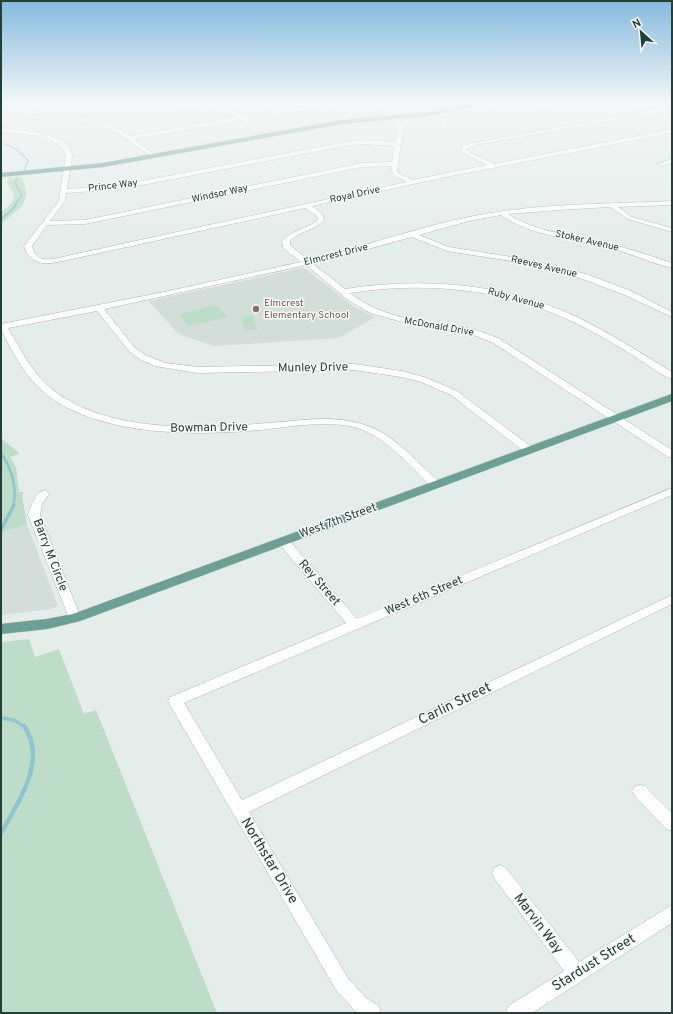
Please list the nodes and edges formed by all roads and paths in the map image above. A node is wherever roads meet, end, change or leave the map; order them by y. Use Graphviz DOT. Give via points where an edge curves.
graph roads {
  1 [pos="68,150"];
  2 [pos="145,150"];
  3 [pos="184,150"];
  4 [pos="313,150"];
  5 [pos="397,150"];
  6 [pos="464,150"];
  7 [pos="573,150"];
  8 [pos="153,156"];
  9 [pos="672,161"];
  10 [pos="394,164"];
  11 [pos="661,164"];
  12 [pos="493,166"];
  13 [pos="67,169"];
  14 [pos="1,175"];
  15 [pos="412,182"];
  16 [pos="64,191"];
  17 [pos="672,204"];
  18 [pos="307,206"];
  19 [pos="612,206"];
  20 [pos="503,214"];
  21 [pos="46,223"];
  22 [pos="672,230"];
  23 [pos="412,234"];
  24 [pos="306,263"];
  25 [pos="672,266"];
  26 [pos="344,292"];
  27 [pos="99,308"];
  28 [pos="672,315"];
  29 [pos="2,326"];
  30 [pos="672,376"];
  31 [pos="672,397"];
  32 [pos="615,418"];
  33 [pos="529,450"];
  34 [pos="672,455"];
  35 [pos="436,485"];
  36 [pos="672,491"];
  37 [pos="44,493"];
  38 [pos="283,541"];
  39 [pos="672,599"];
  40 [pos="75,618"];
  41 [pos="355,625"];
  42 [pos="1,628"];
  43 [pos="175,701"];
  44 [pos="640,791"];
  45 [pos="239,809"];
  46 [pos="672,824"];
  47 [pos="500,873"];
  48 [pos="672,914"];
  49 [pos="577,974"];
  50 [pos="372,1013"];
  51 [pos="515,1013"];
  1 -- 13 [label="street"];
  2 -- 8 [label="street"];
  3 -- 8 [label="main road"];
  4 -- 16 [label="street, Prince Way" via="121,187"];
  5 -- 10 [label="street"];
  6 -- 12 [label="street"];
  7 -- 12 [label="street, Royal Drive"];
  8 -- 13 [label="main road"];
  9 -- 11 [label="street"];
  10 -- 15 [label="street" via="396,174"];
  10 -- 21 [label="street, Windsor Way" via="362,165 85,222"];
  12 -- 15 [label="street, Royal Drive"];
  13 -- 14 [label="main road"];
  13 -- 16 [label="street"];
  15 -- 18 [label="street, Royal Drive"];
  16 -- 21 [label="street" via="62,201"];
  17 -- 19 [label="street, Elmcrest Drive"];
  18 -- 21 [label="street, Royal Drive" via="40,262 32,255 28,246"];
  18 -- 24 [label="street, McDonald Drive" via="320,215 321,220 287,239 285,244"];
  19 -- 20 [label="street, Elmcrest Drive"];
  19 -- 22 [label="street" via="630,218"];
  20 -- 23 [label="street, Elmcrest Drive"];
  20 -- 25 [label="street, Stoker Avenue" via="532,229 620,248"];
  23 -- 24 [label="street, Elmcrest Drive"];
  23 -- 28 [label="street, Reeves Avenue" via="447,249 530,262 577,274 628,293"];
  24 -- 26 [label="street, McDonald Drive"];
  24 -- 27 [label="street, Elmcrest Drive"];
  26 -- 30 [label="street, Ruby Avenue" via="382,286 427,285 473,289 510,296 574,319"];
  26 -- 32 [label="street, McDonald Drive" via="358,303 384,315 472,332 495,340"];
  27 -- 29 [label="street, Elmcrest Drive"];
  27 -- 33 [label="street, Munley Drive" via="130,347 150,361 197,370 354,367 402,374 454,393"];
  29 -- 35 [label="street, Bowman Drive" via="37,381 60,398 91,413 139,426 192,431 315,422 349,424 368,429 384,438"];
  31 -- 32 [label="main road, West 7th Street"];
  32 -- 33 [label="main road, West 7th Street"];
  32 -- 34 [label="street, McDonald Drive"];
  33 -- 35 [label="main road, West 7th Street"];
  35 -- 38 [label="main road, West 7th Street"];
  36 -- 41 [label="street, West 6th Street"];
  37 -- 40 [label="street, Barry M Circle" via="34,515"];
  38 -- 40 [label="main road, West 7th Street"];
  38 -- 41 [label="street, Rey Street"];
  39 -- 45 [label="street, Carlin Street"];
  40 -- 42 [label="main road, West 7th Street" via="47,624"];
  41 -- 43 [label="street, West 6th Street"];
  43 -- 45 [label="street, Northstar Drive"];
  44 -- 46 [label="street"];
  45 -- 50 [label="street, Northstar Drive" via="342,984"];
  47 -- 49 [label="street, Marvin Way"];
  48 -- 49 [label="street, Stardust Street"];
  49 -- 51 [label="street, Stardust Street"];
}
